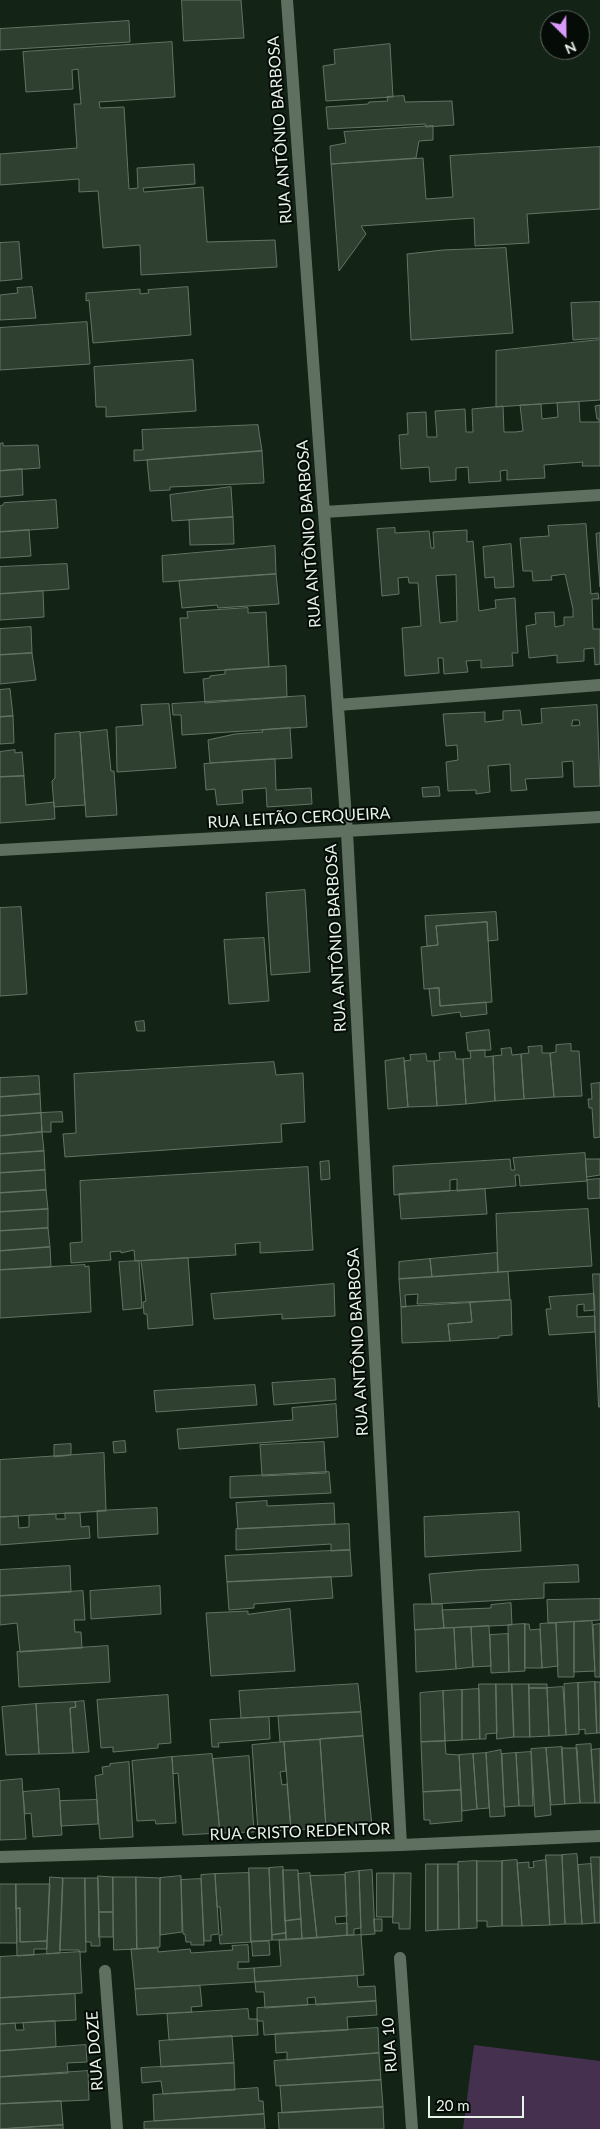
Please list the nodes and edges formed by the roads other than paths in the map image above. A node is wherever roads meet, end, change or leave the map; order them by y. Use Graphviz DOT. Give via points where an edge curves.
graph roads {
  1 [pos="288,0"];
  2 [pos="600,495"];
  3 [pos="324,512"];
  4 [pos="600,685"];
  5 [pos="338,705"];
  6 [pos="600,817"];
  7 [pos="347,832"];
  8 [pos="0,850"];
  9 [pos="600,1836"];
  10 [pos="401,1845"];
  11 [pos="0,1857"];
  12 [pos="400,1958"];
  13 [pos="105,1972"];
  14 [pos="117,2129"];
  15 [pos="412,2129"];
  1 -- 3 [label="street, RUA ANTÔNIO BARBOSA"];
  2 -- 3 [label="street"];
  3 -- 5 [label="street, RUA ANTÔNIO BARBOSA"];
  4 -- 5 [label="street"];
  5 -- 7 [label="street, RUA ANTÔNIO BARBOSA"];
  6 -- 7 [label="street, RUA LEITÃO CERQUEIRA"];
  7 -- 8 [label="street, RUA LEITÃO CERQUEIRA"];
  7 -- 10 [label="street, RUA ANTÔNIO BARBOSA"];
  9 -- 10 [label="street, RUA CRISTO REDENTOR"];
  10 -- 11 [label="street, RUA CRISTO REDENTOR"];
  12 -- 15 [label="street, RUA 10"];
  13 -- 14 [label="street, RUA DOZE"];
}
